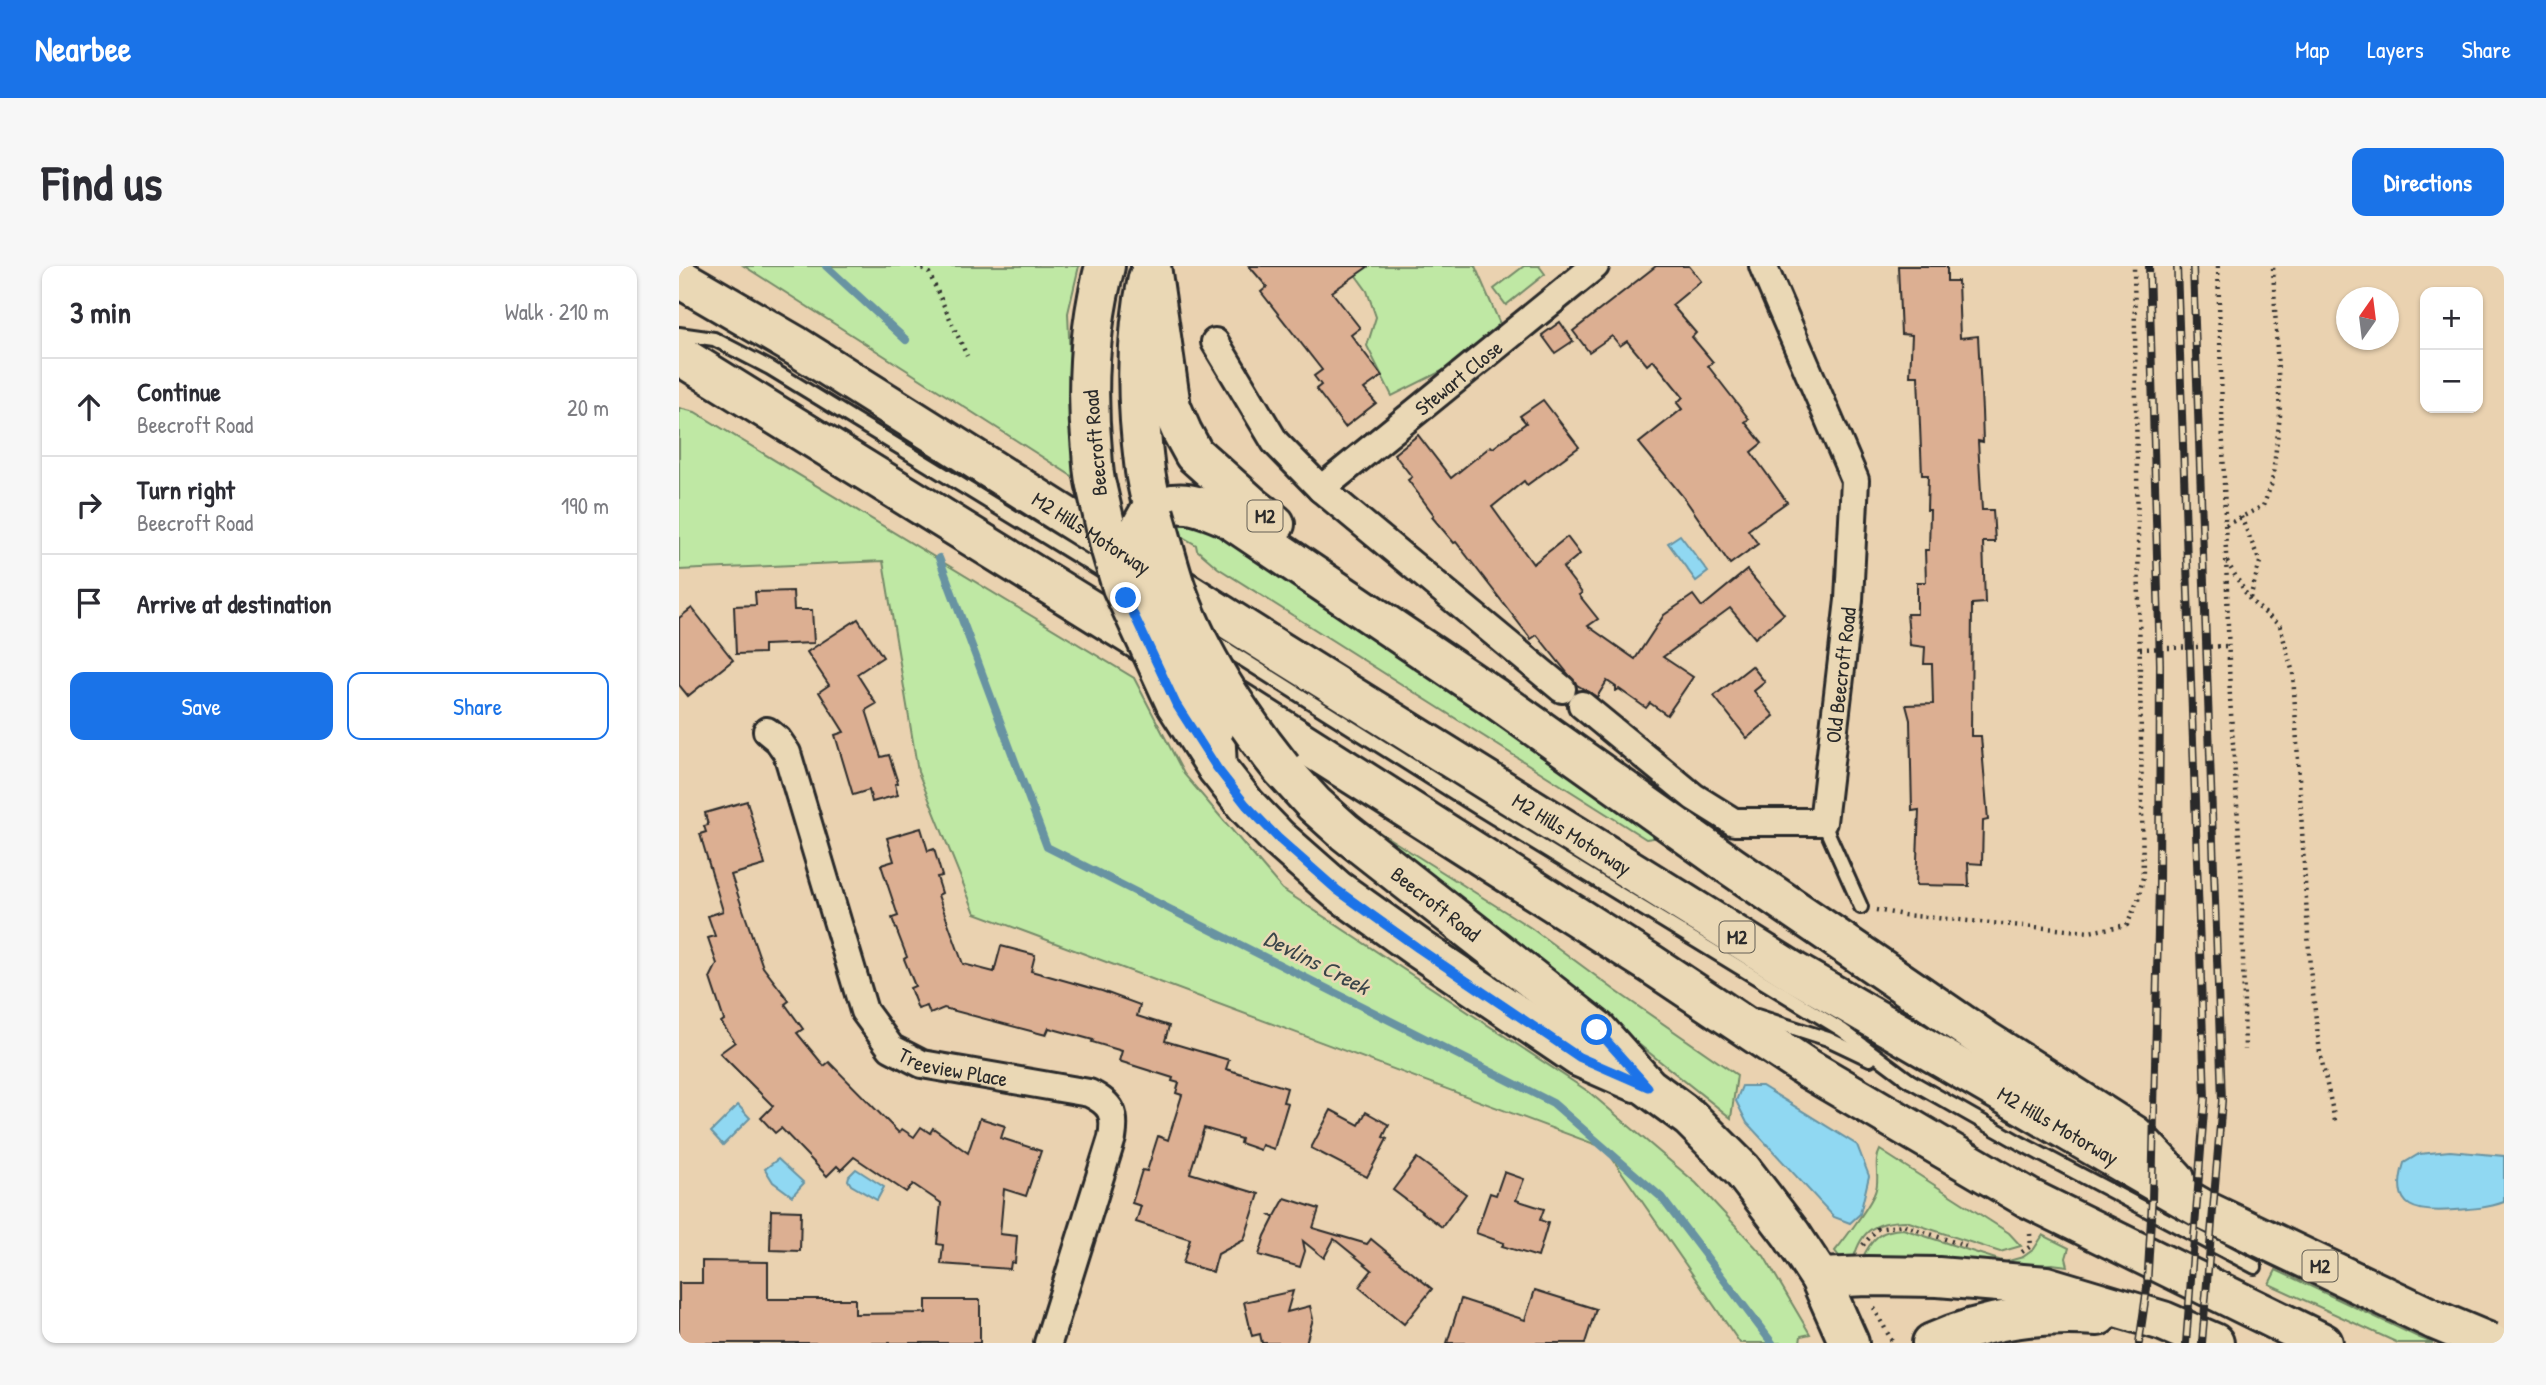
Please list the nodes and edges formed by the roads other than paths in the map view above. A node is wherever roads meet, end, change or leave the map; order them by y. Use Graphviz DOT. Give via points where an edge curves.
graph roads {
  1 [pos="1105,266"];
  2 [pos="1151,266"];
  3 [pos="1595,266"];
  4 [pos="1763,266"];
  5 [pos="679,278"];
  6 [pos="679,334"];
  7 [pos="1215,342"];
  8 [pos="679,355"];
  9 [pos="1321,489"];
  10 [pos="1152,511"];
  11 [pos="1492,696"];
  12 [pos="767,731"];
  13 [pos="1217,768"];
  14 [pos="1823,822"];
  15 [pos="1861,907"];
  16 [pos="1706,1001"];
  17 [pos="1910,1081"];
  18 [pos="1648,1087"];
  19 [pos="2206,1211"];
  20 [pos="2255,1268"];
  21 [pos="1820,1278"];
  22 [pos="2163,1321"];
  23 [pos="1048,1343"];
  24 [pos="1849,1343"];
  25 [pos="1931,1343"];
  26 [pos="2214,1343"];
  27 [pos="2323,1343"];
  28 [pos="2490,1343"];
  1 -- 13 [label="main road, Beecroft Road, bridge" via="1090,375 1089,422 1097,489 1126,598 1176,704"];
  2 -- 10 [label="main road, Beecroft Road" via="1137,382"];
  2 -- 11 [label="main road, M2" via="1171,407 1194,454 1251,505 1465,668"];
  3 -- 9 [label="street, Stewart Close"];
  4 -- 14 [label="street, Old Beecroft Road" via="1855,480 1849,600"];
  5 -- 19 [label="main road, M2 Hills Motorway / M2" via="796,346 1794,972"];
  6 -- 17 [label="lane" via="714,339 770,368 1842,1030"];
  7 -- 9 [label="street" via="1275,442"];
  8 -- 16 [label="main road" via="1308,745"];
  9 -- 14 [label="street" via="1694,797 1734,822"];
  10 -- 11 [label="main road, M2" via="1193,503 1227,517"];
  10 -- 13 [label="main road, bridge" via="1136,536 1143,577 1177,657 1215,728"];
  10 -- 18 [label="main road, Beecroft Road, bridge" via="1177,594 1216,675 1282,769 1345,832 1597,1030"];
  11 -- 19 [label="main road, M2" via="1777,898 2134,1135"];
  12 -- 23 [label="street, Treeview Place" via="787,753 865,1011 891,1048 922,1064 1089,1093 1105,1101 1110,1110 1112,1138"];
  13 -- 18 [label="main road, Beecroft Road" via="1270,830 1337,890 1579,1057"];
  14 -- 15 [label="lane"];
  16 -- 17 [label="lane" via="1828,1039"];
  16 -- 27 [label="main road" via="1807,1068 2028,1198"];
  17 -- 20 [label="lane"];
  18 -- 21 [label="main road, Beecroft Road" via="1690,1118 1742,1170"];
  19 -- 28 [label="main road, M2 Hills Motorway / M2, bridge"];
  21 -- 22 [label="main road" via="1938,1277 2046,1286"];
  21 -- 24 [label="main road, Beecroft Road"];
  22 -- 25 [label="main road" via="2059,1313 2010,1317"];
  22 -- 26 [label="main road"];
}
